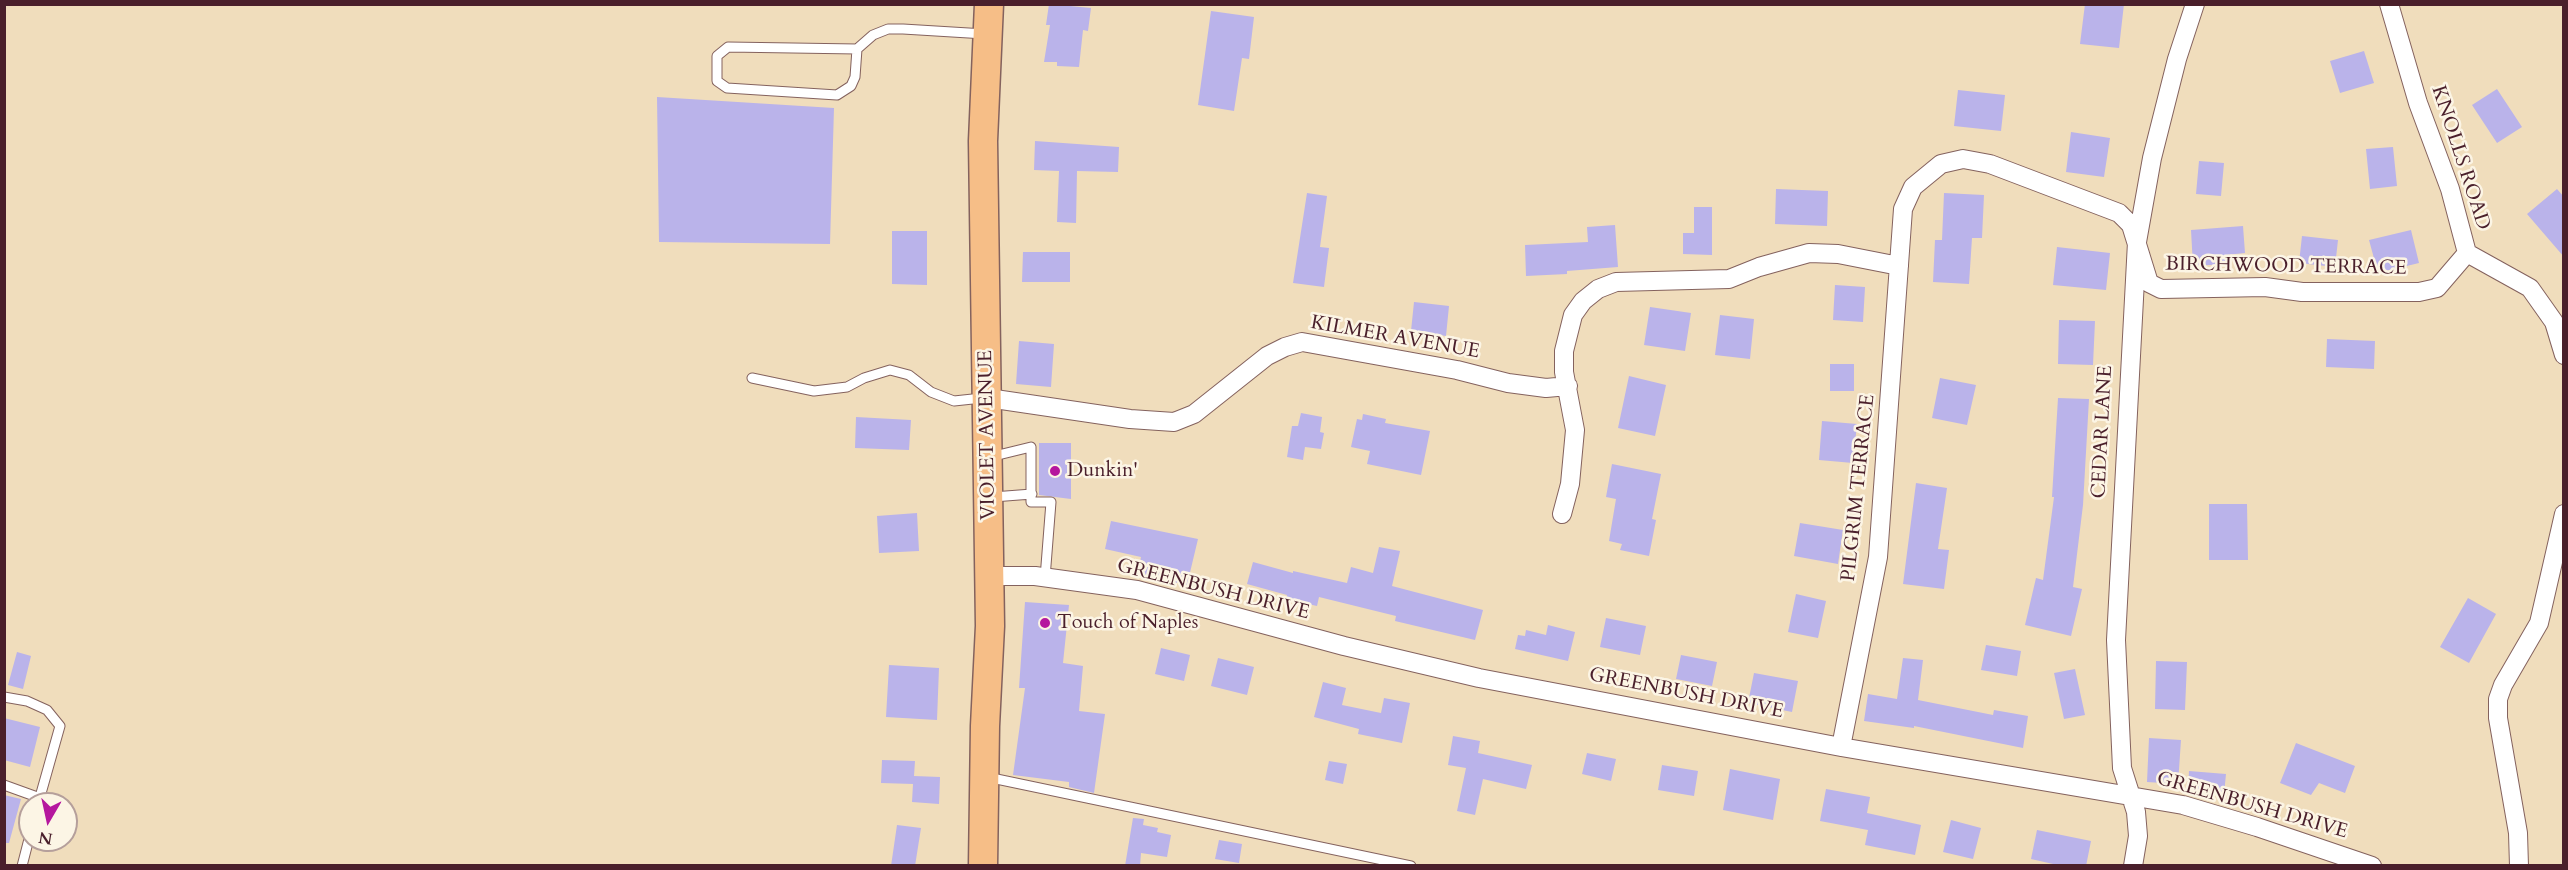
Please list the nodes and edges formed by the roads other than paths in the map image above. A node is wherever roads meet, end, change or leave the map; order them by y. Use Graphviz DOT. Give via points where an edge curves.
graph roads {
  1 [pos="988,4"];
  2 [pos="2194,4"];
  3 [pos="2389,4"];
  4 [pos="987,34"];
  5 [pos="857,49"];
  6 [pos="2137,242"];
  7 [pos="2467,253"];
  8 [pos="1899,267"];
  9 [pos="2559,322"];
  10 [pos="2564,355"];
  11 [pos="752,378"];
  12 [pos="1568,386"];
  13 [pos="988,398"];
  14 [pos="988,457"];
  15 [pos="1032,494"];
  16 [pos="989,498"];
  17 [pos="1562,514"];
  18 [pos="2564,514"];
  19 [pos="990,576"];
  20 [pos="1045,578"];
  21 [pos="4,697"];
  22 [pos="1842,747"];
  23 [pos="984,777"];
  24 [pos="4,785"];
  25 [pos="19,792"];
  26 [pos="42,792"];
  27 [pos="2129,795"];
  28 [pos="983,866"];
  29 [pos="1410,866"];
  30 [pos="2133,866"];
  31 [pos="2372,866"];
  32 [pos="2519,866"];
  1 -- 4 [label="main road, VIOLET AVENUE"];
  2 -- 6 [label="street, CEDAR LANE" via="2152,158"];
  3 -- 7 [label="street, KNOLLS ROAD"];
  4 -- 5 [label="lane" via="888,29 873,35"];
  4 -- 13 [label="main road, VIOLET AVENUE" via="983,141"];
  5 -- 5 [label="lane" via="728,47 717,56 717,81 727,88 837,95 851,86"];
  6 -- 7 [label="street, BIRCHWOOD TERRACE" via="2149,283 2161,289 2265,287 2302,292 2419,292 2437,288"];
  6 -- 8 [label="street, BIRCHWOOD TERRACE" via="2131,225 2119,213 1990,164 1964,159 1941,164 1913,188 1903,209"];
  6 -- 27 [label="street, CEDAR LANE" via="2116,640 2122,768"];
  7 -- 9 [label="street, KNOLLS ROAD" via="2530,288"];
  8 -- 12 [label="street" via="1838,254 1809,253 1730,279 1616,282 1598,289 1573,315 1564,351"];
  8 -- 22 [label="street, PILGRIM TERRACE" via="1878,557"];
  9 -- 10 [label="street, KNOLLS ROAD"];
  11 -- 13 [label="lane" via="814,392 847,387 890,370 909,375 931,392 954,401"];
  12 -- 13 [label="street, KILMER AVENUE" via="1546,388 1508,383 1302,342 1267,356 1194,414 1174,422"];
  12 -- 17 [label="street" via="1575,430 1570,484"];
  13 -- 14 [label="main road, VIOLET AVENUE"];
  14 -- 15 [label="lane" via="1031,447"];
  14 -- 16 [label="main road, VIOLET AVENUE"];
  15 -- 16 [label="lane"];
  15 -- 20 [label="lane" via="1031,502 1051,502"];
  16 -- 19 [label="main road, VIOLET AVENUE"];
  18 -- 32 [label="street" via="2539,623 2498,699 2518,833"];
  19 -- 20 [label="street, GREENBUSH DRIVE"];
  19 -- 23 [label="main road, VIOLET AVENUE"];
  20 -- 22 [label="street, GREENBUSH DRIVE" via="1137,590 1479,678"];
  21 -- 26 [label="lane" via="47,710 60,726"];
  22 -- 27 [label="street, GREENBUSH DRIVE"];
  23 -- 28 [label="main road, VIOLET AVENUE"];
  23 -- 29 [label="lane"];
  24 -- 25 [label="lane"];
  27 -- 30 [label="street, CEDAR LANE" via="2136,812 2138,836"];
  27 -- 31 [label="street, GREENBUSH DRIVE" via="2183,805"];
}
